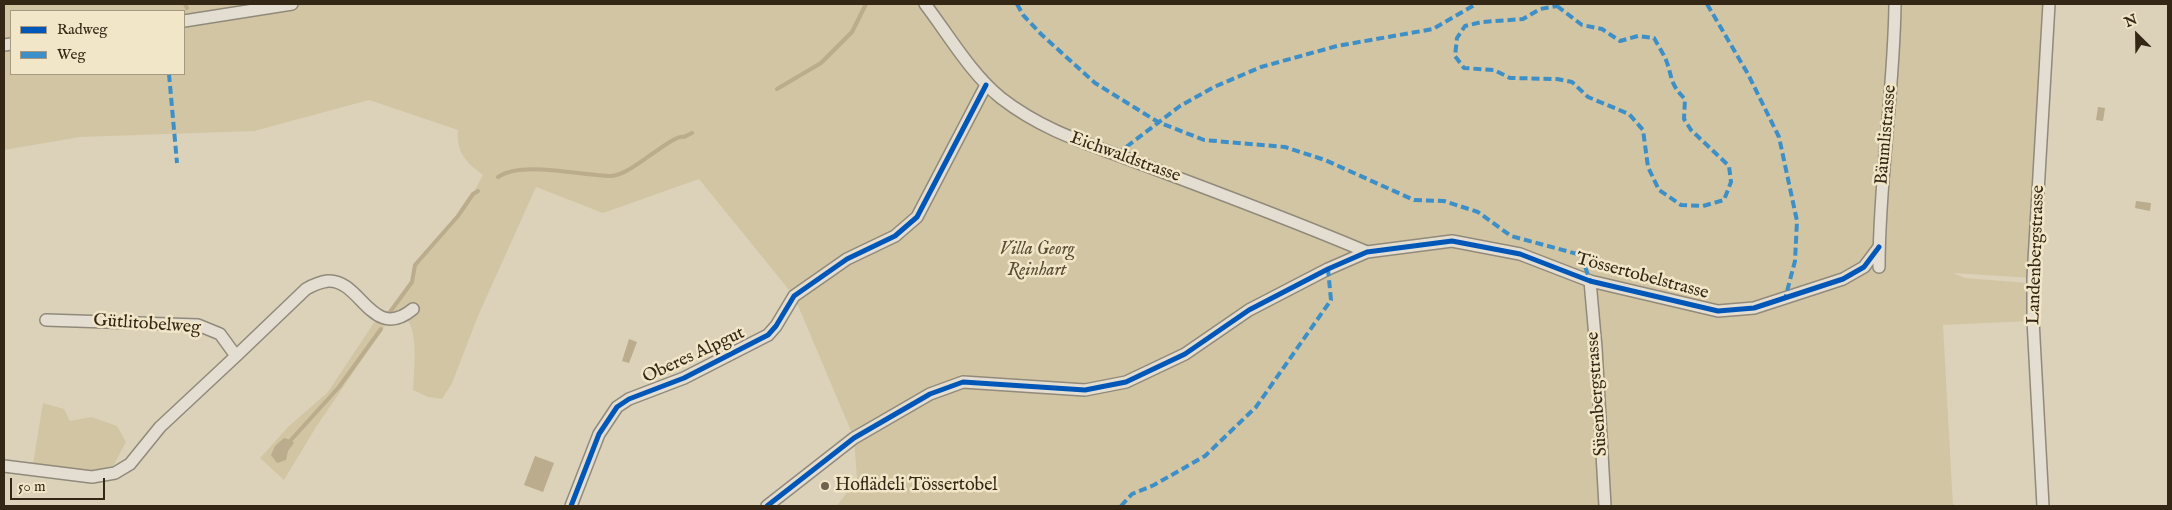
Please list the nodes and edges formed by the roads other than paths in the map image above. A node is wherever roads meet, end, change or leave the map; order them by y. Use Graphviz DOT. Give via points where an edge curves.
graph roads {
  1 [pos="292,4"];
  2 [pos="925,4"];
  3 [pos="1895,4"];
  4 [pos="2049,4"];
  5 [pos="185,21"];
  6 [pos="986,85"];
  7 [pos="1879,247"];
  8 [pos="1367,252"];
  9 [pos="1879,266"];
  10 [pos="1590,281"];
  11 [pos="413,309"];
  12 [pos="46,320"];
  13 [pos="236,356"];
  14 [pos="4,466"];
  15 [pos="570,506"];
  16 [pos="767,506"];
  17 [pos="1605,506"];
  18 [pos="2043,506"];
  1 -- 5 [label="street"];
  2 -- 6 [label="street, Eichwaldstrasse"];
  3 -- 7 [label="street, Bäumlistrasse"];
  4 -- 18 [label="street, Landenbergstrasse" via="2033,278"];
  6 -- 8 [label="street, Eichwaldstrasse" via="1041,125 1077,141"];
  6 -- 15 [label="street, Oberes Alpgut" via="917,217 895,236 847,259 794,296 768,335 684,378 629,399 617,407 599,434"];
  7 -- 9 [label="street, Bäumlistrasse"];
  7 -- 10 [label="street, Tössertobelstrasse" via="1864,267 1843,279 1754,308 1718,311"];
  8 -- 10 [label="street, Tössertobelstrasse" via="1452,241 1520,254"];
  8 -- 16 [label="street, Tössertobelstrasse" via="1248,310 1185,354 1126,382 1085,390 963,382 930,394 854,438"];
  10 -- 17 [label="street, Süsenbergstrasse"];
  11 -- 13 [label="street" via="404,316 389,320 372,311 349,289 330,281 319,283 306,288"];
  12 -- 13 [label="street, Gütlitobelweg" via="198,325 220,334"];
  13 -- 14 [label="street" via="160,427 130,464 114,473 92,477"];
}
